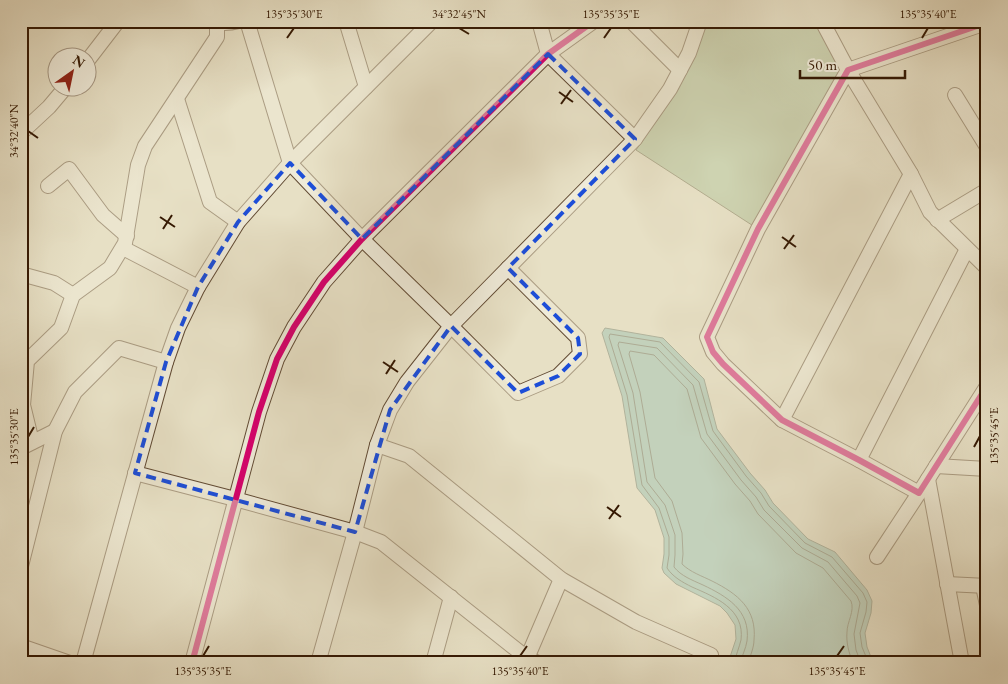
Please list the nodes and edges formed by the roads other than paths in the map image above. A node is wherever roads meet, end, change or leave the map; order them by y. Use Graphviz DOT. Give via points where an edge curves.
graph roads {
  1 [pos="118,21"];
  2 [pos="239,21"];
  3 [pos="247,21"];
  4 [pos="346,21"];
  5 [pos="432,21"];
  6 [pos="539,21"];
  7 [pos="594,21"];
  8 [pos="631,21"];
  9 [pos="700,21"];
  10 [pos="822,21"];
  11 [pos="215,22"];
  12 [pos="981,27"];
  13 [pos="97,48"];
  14 [pos="548,54"];
  15 [pos="680,70"];
  16 [pos="848,70"];
  17 [pos="366,87"];
  18 [pos="955,95"];
  19 [pos="57,98"];
  20 [pos="176,99"];
  21 [pos="21,133"];
  22 [pos="635,139"];
  23 [pos="987,147"];
  24 [pos="290,162"];
  25 [pos="911,174"];
  26 [pos="48,186"];
  27 [pos="987,190"];
  28 [pos="937,220"];
  29 [pos="238,222"];
  30 [pos="362,239"];
  31 [pos="125,242"];
  32 [pos="967,249"];
  33 [pos="508,268"];
  34 [pos="987,268"];
  35 [pos="21,274"];
  36 [pos="198,287"];
  37 [pos="73,295"];
  38 [pos="452,326"];
  39 [pos="24,359"];
  40 [pos="166,362"];
  41 [pos="987,386"];
  42 [pos="782,420"];
  43 [pos="55,431"];
  44 [pos="27,445"];
  45 [pos="377,445"];
  46 [pos="859,460"];
  47 [pos="936,466"];
  48 [pos="987,469"];
  49 [pos="135,474"];
  50 [pos="928,479"];
  51 [pos="919,492"];
  52 [pos="235,499"];
  53 [pos="355,532"];
  54 [pos="877,557"];
  55 [pos="21,566"];
  56 [pos="561,579"];
  57 [pos="947,584"];
  58 [pos="985,586"];
  59 [pos="451,598"];
  60 [pos="987,605"];
  61 [pos="21,646"];
  62 [pos="530,661"];
  63 [pos="70,663"];
  64 [pos="83,663"];
  65 [pos="192,663"];
  66 [pos="318,663"];
  67 [pos="433,663"];
  68 [pos="707,663"];
  69 [pos="962,663"];
  1 -- 13 [label="street"];
  2 -- 11 [label="street"];
  3 -- 24 [label="street"];
  4 -- 17 [label="street"];
  5 -- 17 [label="street"];
  6 -- 14 [label="street"];
  7 -- 14 [label="street"];
  8 -- 15 [label="street"];
  9 -- 15 [label="street"];
  10 -- 16 [label="street"];
  11 -- 20 [label="street" via="217,37"];
  12 -- 16 [label="street"];
  14 -- 22 [label="street"];
  14 -- 30 [label="street"];
  15 -- 22 [label="street" via="670,90"];
  16 -- 25 [label="street"];
  16 -- 42 [label="street" via="758,229 708,337 713,352 723,364"];
  17 -- 24 [label="street"];
  18 -- 23 [label="street"];
  19 -- 21 [label="street"];
  20 -- 29 [label="street" via="210,202"];
  20 -- 31 [label="street" via="145,146 138,165"];
  22 -- 33 [label="street"];
  24 -- 29 [label="street"];
  24 -- 30 [label="street"];
  25 -- 28 [label="street"];
  25 -- 42 [label="street"];
  26 -- 31 [label="street" via="69,169"];
  27 -- 28 [label="street"];
  28 -- 32 [label="street"];
  29 -- 36 [label="street"];
  30 -- 38 [label="street"];
  30 -- 52 [label="street" via="324,282 277,360"];
  31 -- 36 [label="street"];
  31 -- 37 [label="street" via="110,268"];
  32 -- 34 [label="street"];
  32 -- 46 [label="street"];
  33 -- 38 [label="street"];
  33 -- 38 [label="street" via="578,338 580,354 558,376 518,393"];
  35 -- 37 [label="street" via="54,283"];
  36 -- 40 [label="street"];
  37 -- 39 [label="street" via="62,328"];
  38 -- 45 [label="street" via="407,382 390,410"];
  39 -- 44 [label="street" via="23,406"];
  40 -- 43 [label="street" via="119,348 75,392"];
  40 -- 49 [label="street"];
  41 -- 47 [label="street"];
  42 -- 46 [label="street"];
  43 -- 44 [label="street"];
  43 -- 55 [label="street"];
  45 -- 53 [label="street"];
  45 -- 56 [label="street" via="409,456"];
  46 -- 51 [label="street"];
  47 -- 48 [label="street"];
  47 -- 50 [label="street"];
  49 -- 52 [label="street"];
  49 -- 64 [label="street"];
  50 -- 51 [label="street"];
  50 -- 57 [label="street"];
  51 -- 54 [label="street"];
  52 -- 53 [label="street"];
  52 -- 65 [label="street"];
  53 -- 59 [label="street" via="381,542"];
  53 -- 66 [label="street"];
  56 -- 62 [label="street"];
  56 -- 68 [label="street" via="636,622 710,655"];
  57 -- 58 [label="street"];
  57 -- 69 [label="street"];
  58 -- 60 [label="street"];
  59 -- 62 [label="street"];
  59 -- 67 [label="street"];
  61 -- 63 [label="street"];
}
